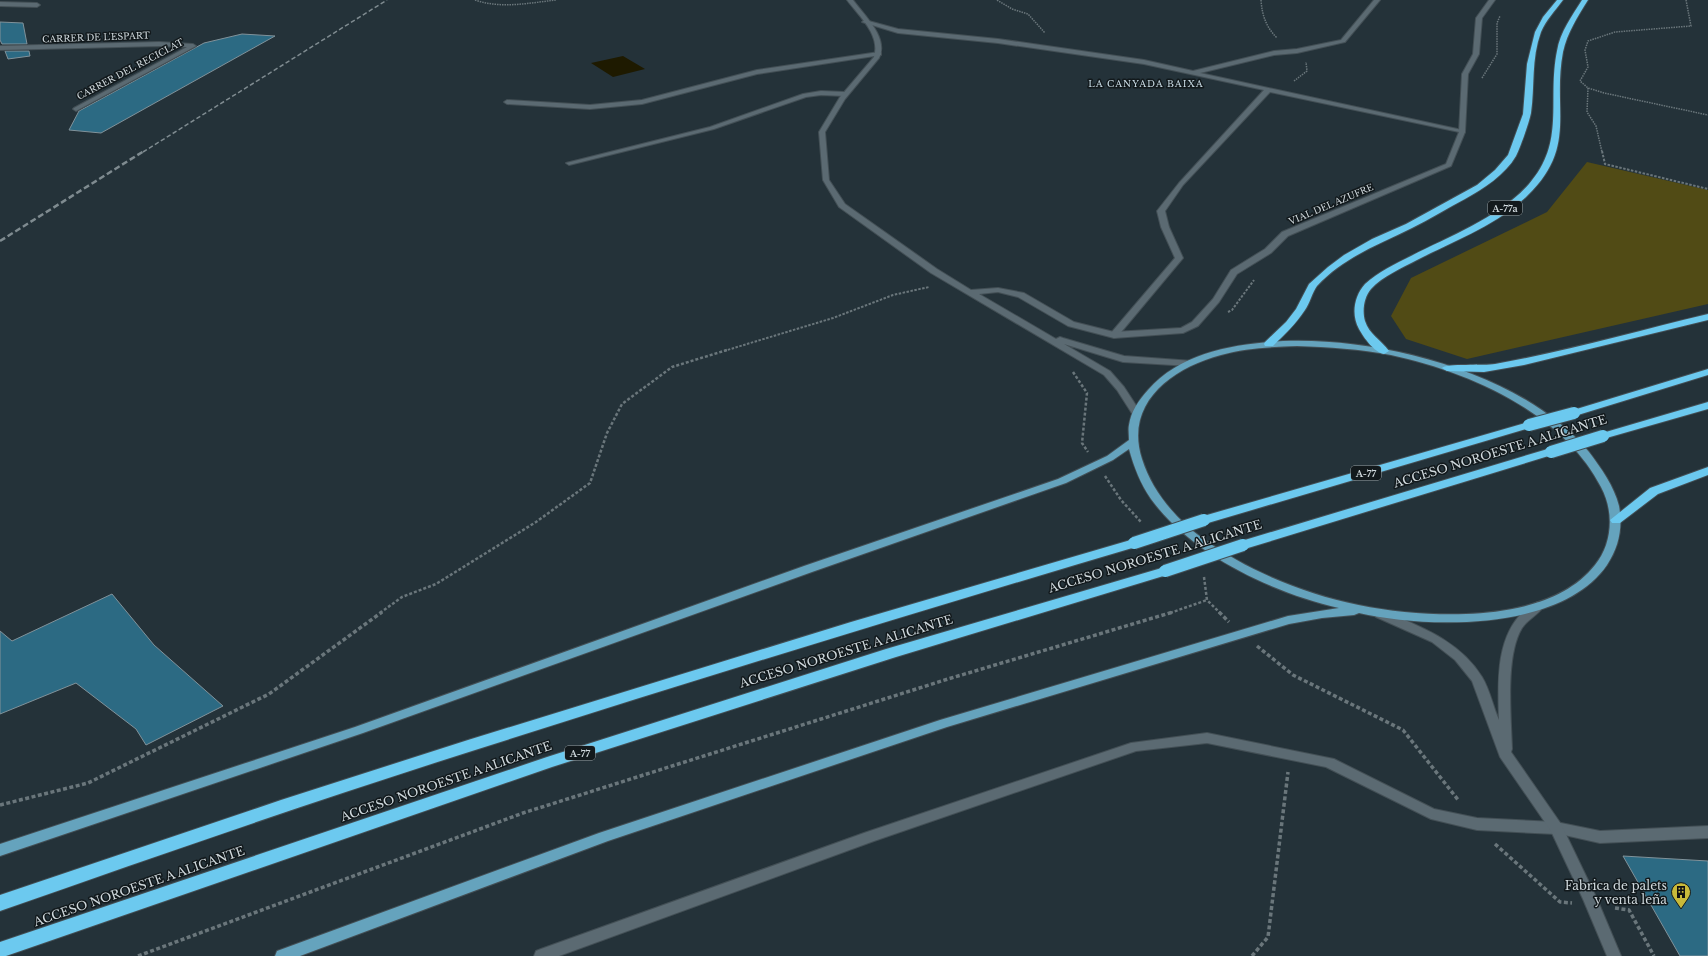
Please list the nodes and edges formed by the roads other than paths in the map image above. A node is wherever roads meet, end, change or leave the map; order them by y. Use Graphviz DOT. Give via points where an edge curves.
graph roads {
  1 [pos="850,0"];
  2 [pos="1377,0"];
  3 [pos="1492,0"];
  4 [pos="1560,0"];
  5 [pos="1585,0"];
  6 [pos="0,4"];
  7 [pos="37,5"];
  8 [pos="865,22"];
  9 [pos="193,46"];
  10 [pos="0,48"];
  11 [pos="879,54"];
  12 [pos="1191,73"];
  13 [pos="1268,90"];
  14 [pos="845,94"];
  15 [pos="507,102"];
  16 [pos="76,109"];
  17 [pos="1462,132"];
  18 [pos="569,163"];
  19 [pos="972,292"];
  20 [pos="1708,317"];
  21 [pos="1042,335"];
  22 [pos="1114,335"];
  23 [pos="1269,344"];
  24 [pos="1384,351"];
  25 [pos="1190,363"];
  26 [pos="1447,368"];
  27 [pos="1708,372"];
  28 [pos="1708,405"];
  29 [pos="1136,413"];
  30 [pos="1132,442"];
  31 [pos="1708,471"];
  32 [pos="1616,520"];
  33 [pos="1538,606"];
  34 [pos="1370,611"];
  35 [pos="1506,757"];
  36 [pos="1556,828"];
  37 [pos="1708,832"];
  38 [pos="0,850"];
  39 [pos="0,904"];
  40 [pos="0,950"];
  41 [pos="282,956"];
  42 [pos="541,956"];
  43 [pos="1614,956"];
  1 -- 8 [label="street"];
  2 -- 12 [label="street" via="1343,41 1274,53"];
  3 -- 17 [label="street, VIAL DEL AZUFRE" via="1479,18 1476,54 1465,74"];
  4 -- 23 [label="highway" via="1538,32 1530,64 1527,114 1512,156 1480,187 1409,226 1375,241 1336,265 1312,286 1301,309 1290,324"];
  5 -- 24 [label="highway, A-77a" via="1569,27 1560,53 1557,84 1559,120 1555,148 1550,160 1532,186 1506,207 1455,237 1395,267 1367,289 1360,303 1358,316 1366,334"];
  6 -- 7 [label="street"];
  8 -- 11 [label="street" via="877,37"];
  8 -- 12 [label="street" via="898,31 1057,49 1144,62"];
  9 -- 10 [label="street, CARRER DE L'ESPART" via="159,44"];
  9 -- 16 [label="street, CARRER DEL RECICLAT"];
  11 -- 14 [label="street"];
  11 -- 15 [label="street" via="757,72 642,102 590,107"];
  12 -- 13 [label="street"];
  13 -- 17 [label="street"];
  13 -- 22 [label="street" via="1181,184 1161,211 1179,258"];
  14 -- 18 [label="street" via="805,95 712,128"];
  14 -- 19 [label="street" via="822,132 826,180 842,204 934,271"];
  17 -- 22 [label="street, VIAL DEL AZUFRE" via="1448,165 1285,234 1268,251 1234,272 1216,300 1195,324 1183,330"];
  19 -- 21 [label="street"];
  19 -- 22 [label="street, VIAL DEL AZUFRE" via="998,290 1021,295 1071,324"];
  20 -- 26 [label="highway" via="1524,362 1484,369"];
  21 -- 25 [label="street" via="1123,359"];
  21 -- 29 [label="street" via="1107,373"];
  23 -- 24 [label="main road" via="1325,343"];
  23 -- 25 [label="main road" via="1214,354"];
  24 -- 26 [label="main road"];
  25 -- 29 [label="main road" via="1157,385"];
  26 -- 32 [label="main road" via="1516,400 1564,433 1595,466 1606,484"];
  27 -- 39 [label="highway, ACCESO NOROESTE A ALICANTE / A-77, bridge" via="856,625 468,746 281,807"];
  28 -- 40 [label="highway, ACCESO NOROESTE A ALICANTE / A-77, bridge" via="891,652 555,761"];
  29 -- 30 [label="main road"];
  30 -- 34 [label="main road" via="1135,460 1143,480 1156,500 1196,538 1223,557 1282,586 1325,601"];
  30 -- 38 [label="main road" via="1110,458 1062,481 359,730"];
  31 -- 32 [label="highway" via="1654,491"];
  32 -- 33 [label="main road" via="1612,544 1598,570 1562,596"];
  33 -- 34 [label="main road" via="1490,616 1435,619"];
  33 -- 35 [label="street" via="1517,626 1510,644 1504,680"];
  34 -- 35 [label="street" via="1436,639 1459,657 1477,679"];
  34 -- 41 [label="main road" via="1322,614 1288,620 944,723 604,837"];
  35 -- 36 [label="street"];
  36 -- 37 [label="street" via="1600,837"];
  36 -- 42 [label="street" via="1477,824 1431,814 1329,763 1207,738 1136,746 869,837"];
  36 -- 43 [label="street"];
}
